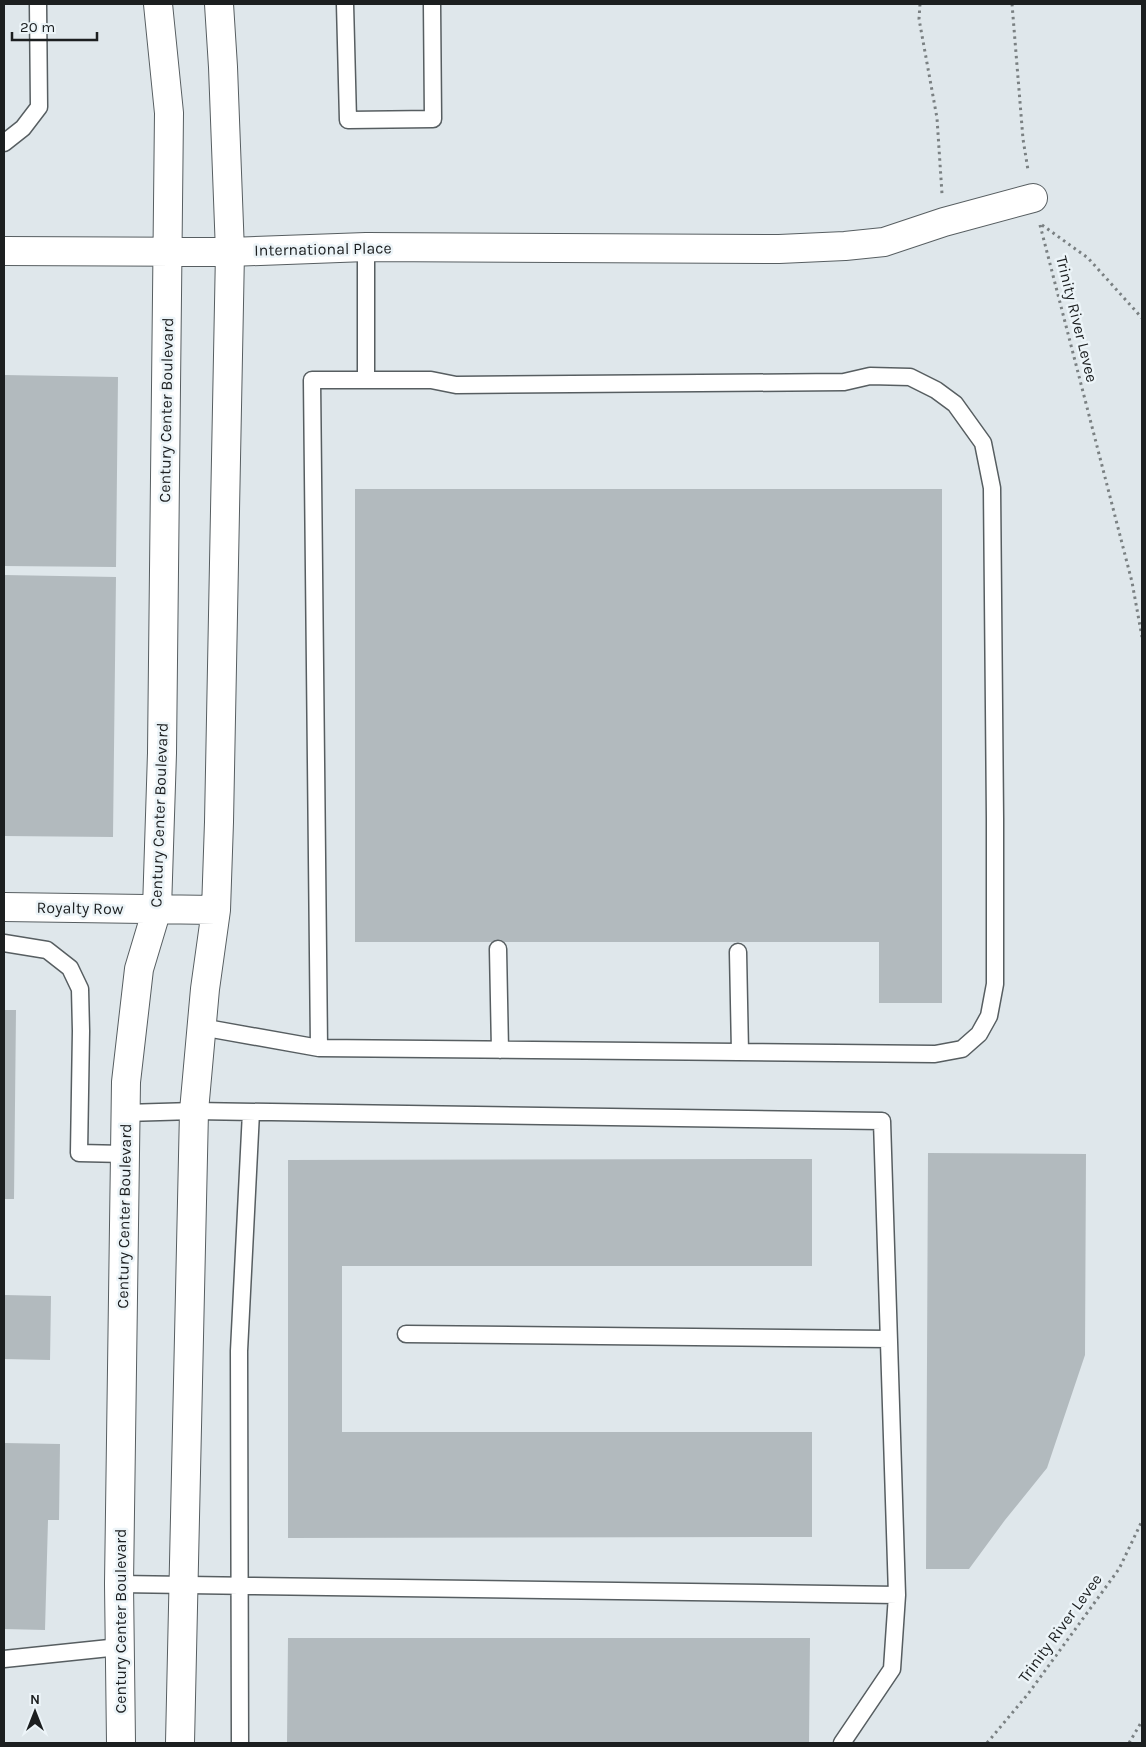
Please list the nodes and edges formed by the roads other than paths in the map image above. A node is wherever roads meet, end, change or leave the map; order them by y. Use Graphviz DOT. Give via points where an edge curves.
graph roads {
  1 [pos="38,4"];
  2 [pos="158,4"];
  3 [pos="218,4"];
  4 [pos="346,4"];
  5 [pos="432,4"];
  6 [pos="4,142"];
  7 [pos="1036,211"];
  8 [pos="366,247"];
  9 [pos="4,251"];
  10 [pos="167,251"];
  11 [pos="230,252"];
  12 [pos="366,380"];
  13 [pos="4,907"];
  14 [pos="158,909"];
  15 [pos="216,910"];
  16 [pos="4,943"];
  17 [pos="498,949"];
  18 [pos="738,952"];
  19 [pos="201,1027"];
  20 [pos="319,1048"];
  21 [pos="500,1050"];
  22 [pos="740,1052"];
  23 [pos="194,1112"];
  24 [pos="251,1112"];
  25 [pos="125,1113"];
  26 [pos="125,1154"];
  27 [pos="406,1334"];
  28 [pos="889,1339"];
  29 [pos="119,1584"];
  30 [pos="183,1585"];
  31 [pos="239,1586"];
  32 [pos="897,1595"];
  33 [pos="119,1647"];
  34 [pos="4,1659"];
  35 [pos="121,1743"];
  36 [pos="180,1743"];
  37 [pos="240,1743"];
  38 [pos="842,1743"];
  1 -- 6 [label="lane" via="39,107 23,128"];
  2 -- 10 [label="street, Century Center Boulevard" via="170,113"];
  3 -- 11 [label="street"];
  4 -- 5 [label="lane" via="348,120 433,119"];
  7 -- 8 [label="street, International Place" via="944,222 884,242 844,246 779,249"];
  8 -- 11 [label="street, International Place"];
  8 -- 12 [label="lane"];
  9 -- 10 [label="street, International Place"];
  10 -- 11 [label="street, International Place"];
  10 -- 14 [label="street, Century Center Boulevard"];
  11 -- 15 [label="street"];
  12 -- 20 [label="lane" via="312,380"];
  12 -- 22 [label="lane" via="431,380 456,385 844,382 870,376 910,377 955,404 984,443 992,488 995,984 990,1016 980,1034 962,1049 935,1054"];
  13 -- 14 [label="street, Royalty Row"];
  14 -- 15 [label="street, Royalty Row"];
  14 -- 25 [label="street, Century Center Boulevard" via="139,969"];
  15 -- 19 [label="street"];
  16 -- 26 [label="lane" via="47,950 70,968 80,988 79,1153"];
  17 -- 21 [label="lane"];
  18 -- 22 [label="lane"];
  19 -- 20 [label="lane"];
  19 -- 23 [label="street"];
  20 -- 21 [label="lane"];
  21 -- 22 [label="lane"];
  23 -- 24 [label="lane"];
  23 -- 25 [label="lane"];
  23 -- 30 [label="street"];
  24 -- 28 [label="lane" via="882,1121"];
  24 -- 31 [label="lane" via="239,1351"];
  25 -- 26 [label="street, Century Center Boulevard"];
  26 -- 29 [label="street, Century Center Boulevard"];
  27 -- 28 [label="lane"];
  28 -- 32 [label="lane"];
  29 -- 30 [label="lane"];
  29 -- 33 [label="street, Century Center Boulevard"];
  30 -- 31 [label="lane"];
  30 -- 36 [label="street"];
  31 -- 32 [label="lane"];
  31 -- 37 [label="lane"];
  32 -- 38 [label="lane" via="892,1668"];
  33 -- 34 [label="lane"];
  33 -- 35 [label="street, Century Center Boulevard"];
}
